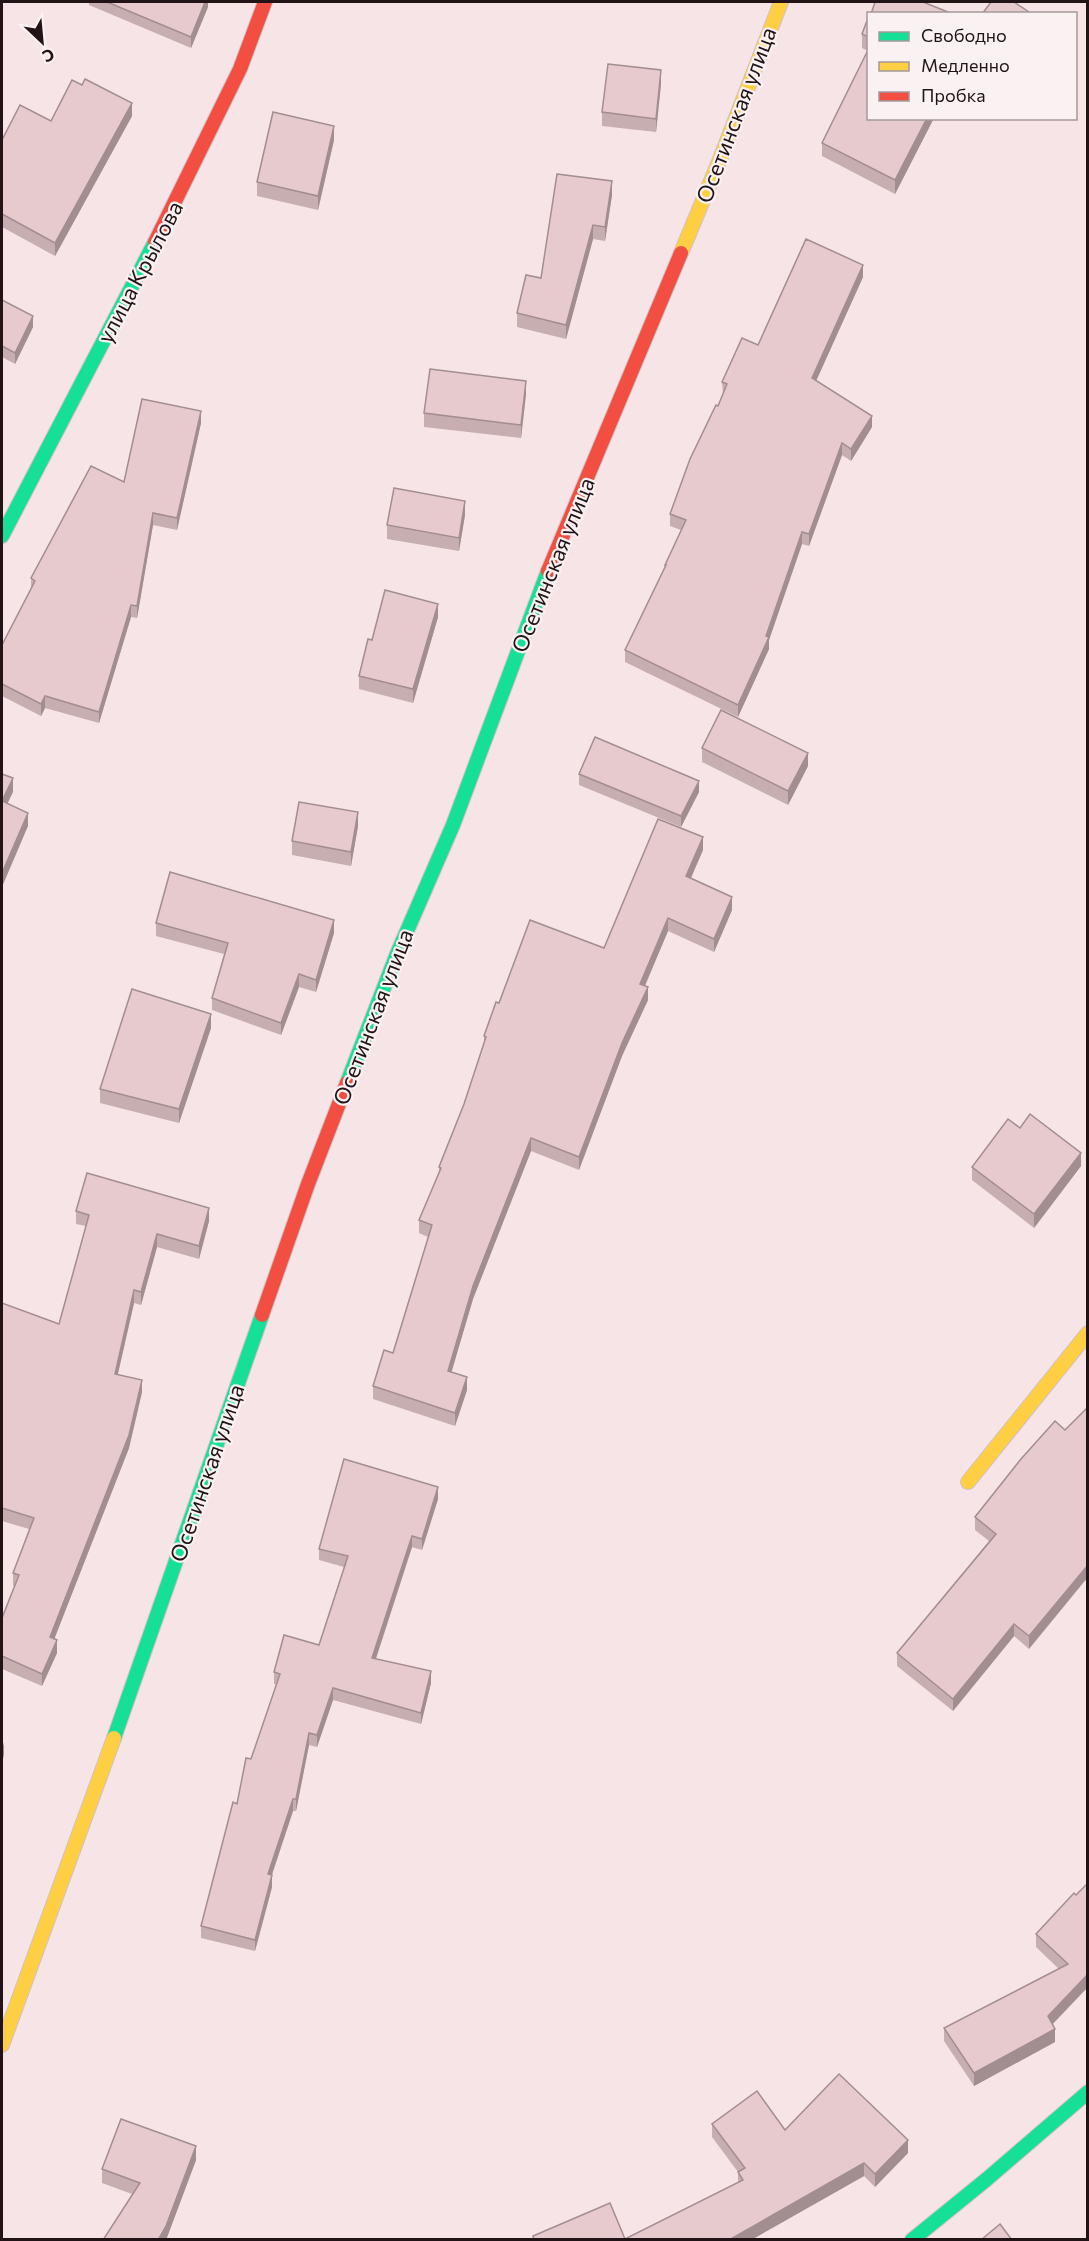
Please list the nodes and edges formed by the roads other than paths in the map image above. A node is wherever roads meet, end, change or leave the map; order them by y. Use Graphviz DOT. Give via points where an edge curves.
graph roads {
  1 [pos="265,2"];
  2 [pos="781,2"];
  3 [pos="2,536"];
  4 [pos="1088,1333"];
  5 [pos="968,1482"];
  6 [pos="2,2045"];
  7 [pos="1088,2092"];
  8 [pos="912,2240"];
  1 -- 3 [label="street, улица Крылова" via="240,69 178,198"];
  2 -- 6 [label="street, Осетинская улица" via="721,157 546,576 453,825 397,954 308,1184 148,1644"];
  4 -- 5 [label="street"];
  7 -- 8 [label="street"];
}
